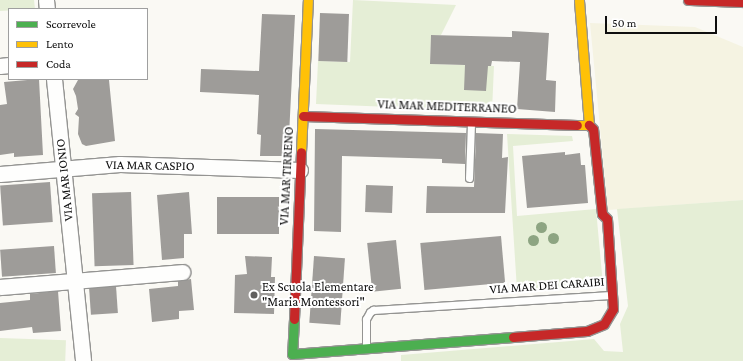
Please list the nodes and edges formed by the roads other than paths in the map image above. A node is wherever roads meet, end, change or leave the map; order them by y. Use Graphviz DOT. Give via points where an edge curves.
graph roads {
  1 [pos="308,0"];
  2 [pos="578,0"];
  3 [pos="688,0"];
  4 [pos="743,2"];
  5 [pos="54,80"];
  6 [pos="303,116"];
  7 [pos="471,121"];
  8 [pos="590,125"];
  9 [pos="64,169"];
  10 [pos="300,170"];
  11 [pos="0,174"];
  12 [pos="469,178"];
  13 [pos="182,272"];
  14 [pos="75,280"];
  15 [pos="0,287"];
  16 [pos="613,295"];
  17 [pos="367,348"];
  18 [pos="289,357"];
  19 [pos="83,361"];
  1 -- 6 [label="street, VIA MAR TIRRENO"];
  2 -- 8 [label="street"];
  3 -- 4 [label="street"];
  5 -- 9 [label="street, VIA MAR IONIO"];
  6 -- 7 [label="street, VIA MAR MEDITERRANEO"];
  6 -- 10 [label="street, VIA MAR TIRRENO"];
  7 -- 8 [label="street, VIA MAR MEDITERRANEO"];
  7 -- 12 [label="lane"];
  8 -- 16 [label="street" via="593,129 602,214 607,220"];
  9 -- 10 [label="street, VIA MAR CASPIO" via="120,164"];
  9 -- 11 [label="street, VIA MAR CASPIO"];
  9 -- 14 [label="street, VIA MAR IONIO"];
  10 -- 18 [label="street, VIA MAR TIRRENO"];
  13 -- 14 [label="street"];
  14 -- 15 [label="street"];
  14 -- 19 [label="street, VIA MAR IONIO"];
  16 -- 17 [label="street, VIA MAR DEI CARAIBI" via="611,315 604,324 594,329"];
  16 -- 17 [label="lane, VIA MAR DEI CARAIBI" via="373,310 366,319"];
  17 -- 18 [label="street, VIA MAR DEI CARAIBI"];
}
